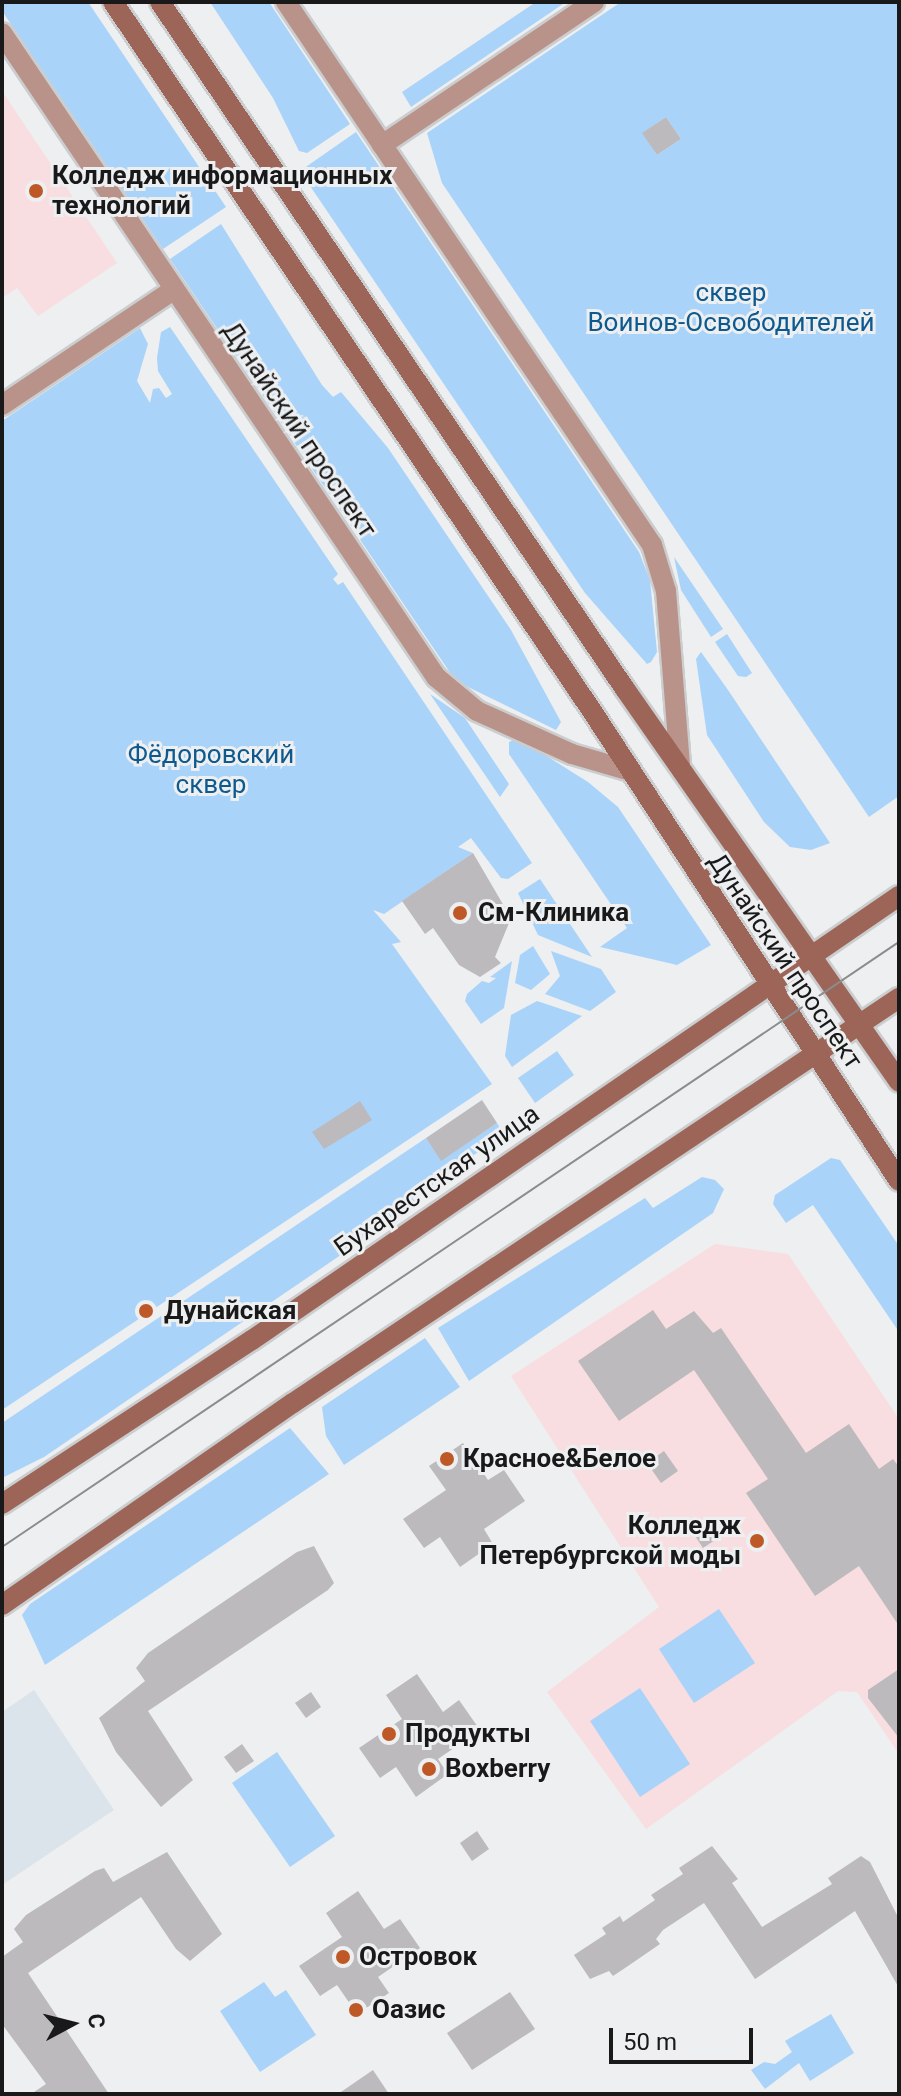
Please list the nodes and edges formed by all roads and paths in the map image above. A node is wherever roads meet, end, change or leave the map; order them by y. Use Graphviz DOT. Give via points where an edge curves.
graph roads {
  1 [pos="113,2"];
  2 [pos="160,2"];
  3 [pos="286,2"];
  4 [pos="594,2"];
  5 [pos="2,33"];
  6 [pos="382,145"];
  7 [pos="173,290"];
  8 [pos="2,405"];
  9 [pos="680,765"];
  10 [pos="627,770"];
  11 [pos="899,896"];
  12 [pos="812,955"];
  13 [pos="769,984"];
  14 [pos="899,998"];
  15 [pos="860,1026"];
  16 [pos="817,1056"];
  17 [pos="899,1082"];
  18 [pos="899,1181"];
  19 [pos="2,1504"];
  20 [pos="2,1605"];
  1 -- 10 [label="main road, Дунайский проспект"];
  2 -- 9 [label="main road, Дунайский проспект"];
  3 -- 6 [label="street"];
  4 -- 6 [label="street"];
  5 -- 7 [label="street, Дунайский проспект"];
  6 -- 9 [label="street" via="652,545 666,591"];
  7 -- 8 [label="street"];
  7 -- 10 [label="street, Дунайский проспект" via="436,677 477,711 572,754"];
  9 -- 12 [label="main road, Дунайский проспект"];
  10 -- 13 [label="main road, Дунайский проспект"];
  11 -- 12 [label="main road, Бухарестская улица"];
  12 -- 13 [label="main road, Бухарестская улица"];
  12 -- 15 [label="main road, Дунайский проспект"];
  13 -- 16 [label="main road, Дунайский проспект"];
  13 -- 19 [label="main road, Бухарестская улица" via="252,1340"];
  14 -- 15 [label="main road"];
  15 -- 16 [label="main road"];
  15 -- 17 [label="main road, Дунайский проспект"];
  16 -- 18 [label="main road, Дунайский проспект"];
  16 -- 20 [label="main road" via="293,1403"];
}
